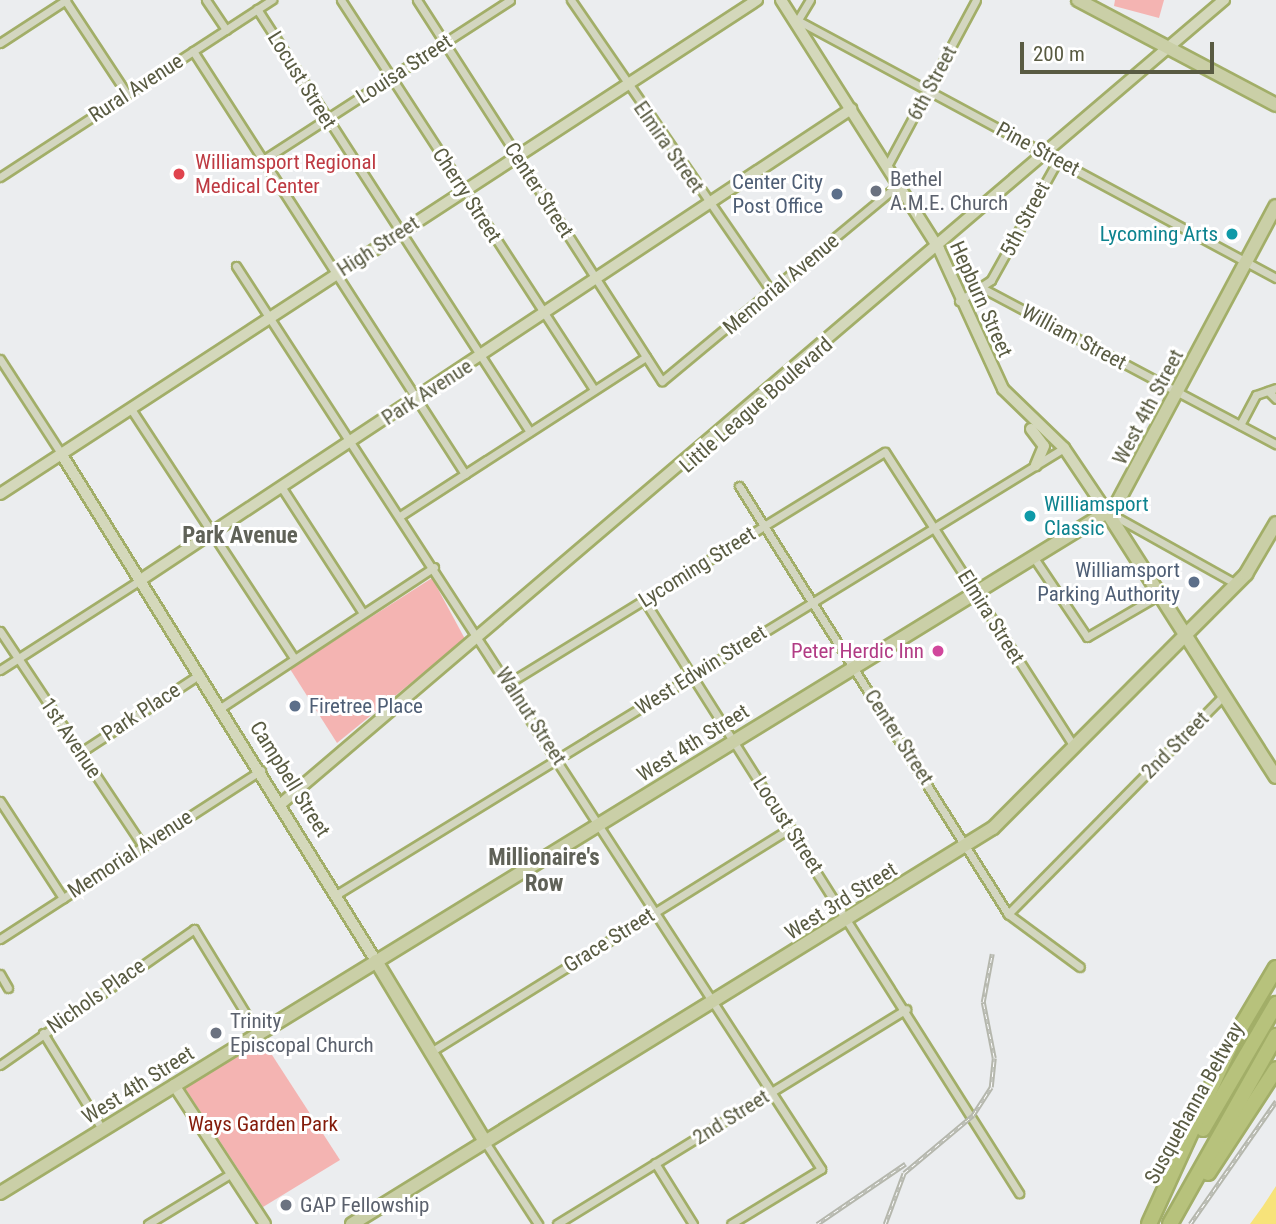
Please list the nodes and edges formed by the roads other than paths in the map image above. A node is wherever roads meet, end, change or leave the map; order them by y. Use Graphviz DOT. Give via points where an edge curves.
graph roads {
  1 [pos="66,0"];
  2 [pos="206,0"];
  3 [pos="272,0"];
  4 [pos="341,0"];
  5 [pos="416,0"];
  6 [pos="510,0"];
  7 [pos="571,0"];
  8 [pos="757,0"];
  9 [pos="781,0"];
  10 [pos="810,0"];
  11 [pos="976,0"];
  12 [pos="1224,0"];
  13 [pos="1083,1"];
  14 [pos="257,9"];
  15 [pos="798,22"];
  16 [pos="226,30"];
  17 [pos="0,43"];
  18 [pos="444,44"];
  19 [pos="1168,49"];
  20 [pos="193,51"];
  21 [pos="391,77"];
  22 [pos="625,85"];
  23 [pos="928,90"];
  24 [pos="127,94"];
  25 [pos="1276,106"];
  26 [pos="851,109"];
  27 [pos="326,119"];
  28 [pos="517,156"];
  29 [pos="1053,157"];
  30 [pos="263,160"];
  31 [pos="887,166"];
  32 [pos="0,177"];
  33 [pos="898,184"];
  34 [pos="464,191"];
  35 [pos="710,205"];
  36 [pos="1276,206"];
  37 [pos="400,232"];
  38 [pos="939,249"];
  39 [pos="1246,261"];
  40 [pos="236,266"];
  41 [pos="337,274"];
  42 [pos="1276,278"];
  43 [pos="598,281"];
  44 [pos="984,289"];
  45 [pos="772,292"];
  46 [pos="959,301"];
  47 [pos="545,316"];
  48 [pos="271,318"];
  49 [pos="646,356"];
  50 [pos="482,357"];
  51 [pos="0,359"];
  52 [pos="662,381"];
  53 [pos="1276,387"];
  54 [pos="594,390"];
  55 [pos="1268,391"];
  56 [pos="1178,392"];
  57 [pos="417,399"];
  58 [pos="1276,399"];
  59 [pos="131,409"];
  60 [pos="1021,412"];
  61 [pos="1240,425"];
  62 [pos="530,432"];
  63 [pos="352,441"];
  64 [pos="1276,444"];
  65 [pos="1064,448"];
  66 [pos="885,452"];
  67 [pos="62,455"];
  68 [pos="1036,465"];
  69 [pos="465,474"];
  70 [pos="739,486"];
  71 [pos="282,488"];
  72 [pos="0,494"];
  73 [pos="1107,512"];
  74 [pos="400,516"];
  75 [pos="1276,523"];
  76 [pos="764,526"];
  77 [pos="933,528"];
  78 [pos="213,533"];
  79 [pos="1034,558"];
  80 [pos="434,567"];
  81 [pos="142,579"];
  82 [pos="1236,584"];
  83 [pos="975,593"];
  84 [pos="1159,594"];
  85 [pos="644,600"];
  86 [pos="813,602"];
  87 [pos="363,613"];
  88 [pos="0,631"];
  89 [pos="1185,635"];
  90 [pos="481,639"];
  91 [pos="294,658"];
  92 [pos="18,659"];
  93 [pos="854,667"];
  94 [pos="0,670"];
  95 [pos="201,674"];
  96 [pos="693,676"];
  97 [pos="509,683"];
  98 [pos="1224,695"];
  99 [pos="222,707"];
  100 [pos="734,740"];
  101 [pos="1074,746"];
  102 [pos="80,752"];
  103 [pos="558,758"];
  104 [pos="261,769"];
  105 [pos="1276,777"];
  106 [pos="0,801"];
  107 [pos="282,803"];
  108 [pos="600,823"];
  109 [pos="790,828"];
  110 [pos="143,846"];
  111 [pos="968,846"];
  112 [pos="339,893"];
  113 [pos="63,898"];
  114 [pos="656,912"];
  115 [pos="1008,914"];
  116 [pos="849,919"];
  117 [pos="0,939"];
  118 [pos="376,961"];
  119 [pos="1080,967"];
  120 [pos="1276,968"];
  121 [pos="0,974"];
  122 [pos="8,988"];
  123 [pos="715,1001"];
  124 [pos="1276,1004"];
  125 [pos="906,1009"];
  126 [pos="43,1033"];
  127 [pos="258,1034"];
  128 [pos="1276,1036"];
  129 [pos="429,1053"];
  130 [pos="0,1065"];
  131 [pos="1276,1069"];
  132 [pos="174,1086"];
  133 [pos="772,1092"];
  134 [pos="102,1129"];
  135 [pos="485,1142"];
  136 [pos="655,1164"];
  137 [pos="232,1173"];
  138 [pos="0,1193"];
  139 [pos="1019,1193"];
  140 [pos="148,1224"];
  141 [pos="265,1224"];
  142 [pos="352,1224"];
  143 [pos="538,1224"];
  144 [pos="557,1224"];
  145 [pos="693,1224"];
  146 [pos="731,1224"];
  147 [pos="1150,1224"];
  148 [pos="1172,1224"];
  1 -- 17 [label="street"];
  1 -- 24 [label="street"];
  2 -- 16 [label="street"];
  3 -- 14 [label="street, Rural Avenue"];
  4 -- 21 [label="street, Cherry Street"];
  5 -- 18 [label="street, Center Street"];
  6 -- 18 [label="street, Louisa Street"];
  7 -- 22 [label="street, Elmira Street"];
  8 -- 22 [label="street, High Street"];
  9 -- 15 [label="street, Hepburn Street"];
  10 -- 15 [label="street"];
  11 -- 23 [label="street, 6th Street"];
  12 -- 19 [label="street, Little League Boulevard"];
  13 -- 19 [label="main road"];
  14 -- 16 [label="street, Rural Avenue"];
  14 -- 27 [label="street, Locust Street"];
  15 -- 23 [label="street, Pine Street"];
  15 -- 26 [label="street, Hepburn Street"];
  16 -- 20 [label="street, Rural Avenue"];
  18 -- 21 [label="street, Louisa Street"];
  18 -- 28 [label="street, Center Street"];
  19 -- 25 [label="main road"];
  19 -- 29 [label="street, Little League Boulevard"];
  20 -- 24 [label="street, Rural Avenue"];
  20 -- 30 [label="street"];
  21 -- 27 [label="street, Louisa Street"];
  21 -- 34 [label="street, Cherry Street"];
  22 -- 28 [label="street, High Street"];
  22 -- 35 [label="street, Elmira Street"];
  23 -- 29 [label="street, Pine Street"];
  23 -- 31 [label="street, 6th Street"];
  24 -- 32 [label="street, Rural Avenue"];
  26 -- 31 [label="street, Hepburn Street"];
  26 -- 35 [label="street, Park Avenue"];
  27 -- 30 [label="street, Louisa Street"];
  27 -- 37 [label="street, Locust Street"];
  28 -- 34 [label="street, High Street"];
  28 -- 43 [label="street, Center Street"];
  29 -- 38 [label="street, Little League Boulevard"];
  29 -- 39 [label="street, Pine Street"];
  29 -- 44 [label="street, 5th Street"];
  30 -- 41 [label="street"];
  31 -- 33 [label="street, Hepburn Street"];
  33 -- 38 [label="street, Hepburn Street"];
  33 -- 45 [label="street, Memorial Avenue"];
  34 -- 37 [label="street, High Street"];
  34 -- 47 [label="street, Cherry Street"];
  35 -- 43 [label="street, Park Avenue"];
  35 -- 45 [label="street, Elmira Street"];
  36 -- 39 [label="main road, West 4th Street"];
  37 -- 41 [label="street, High Street"];
  37 -- 50 [label="street, Locust Street"];
  38 -- 46 [label="street, Hepburn Street"];
  38 -- 90 [label="street, Little League Boulevard"];
  39 -- 42 [label="street, Pine Street"];
  39 -- 56 [label="main road, West 4th Street"];
  40 -- 48 [label="street, Walnut Street"];
  41 -- 48 [label="street, High Street"];
  41 -- 57 [label="street"];
  43 -- 47 [label="street, Park Avenue"];
  43 -- 49 [label="street, Center Street"];
  44 -- 46 [label="street"];
  44 -- 56 [label="street, William Street"];
  45 -- 52 [label="street, Memorial Avenue"];
  46 -- 60 [label="street, Hepburn Street" via="995,377"];
  47 -- 50 [label="street, Park Avenue"];
  47 -- 54 [label="street, Cherry Street"];
  48 -- 59 [label="street, High Street"];
  48 -- 63 [label="street, Walnut Street"];
  49 -- 52 [label="street, Center Street"];
  49 -- 54 [label="street"];
  50 -- 57 [label="street, Park Avenue"];
  50 -- 62 [label="street, Locust Street"];
  51 -- 67 [label="street, Campbell Street"];
  53 -- 55 [label="street"];
  54 -- 62 [label="street"];
  55 -- 58 [label="street"];
  55 -- 61 [label="street" via="1256,396"];
  56 -- 61 [label="street, William Street"];
  56 -- 73 [label="main road, West 4th Street" via="1121,499"];
  57 -- 63 [label="street, Park Avenue"];
  57 -- 69 [label="street"];
  59 -- 67 [label="street, High Street"];
  59 -- 78 [label="street"];
  60 -- 65 [label="street, Hepburn Street"];
  60 -- 68 [label="street" via="1044,446"];
  61 -- 64 [label="street, William Street"];
  62 -- 69 [label="street"];
  63 -- 71 [label="street, Park Avenue"];
  63 -- 74 [label="street, Walnut Street"];
  65 -- 68 [label="street, West Edwin Street"];
  65 -- 73 [label="street, Hepburn Street"];
  66 -- 76 [label="street, Lycoming Street"];
  66 -- 77 [label="street, Elmira Street"];
  67 -- 72 [label="street, High Street"];
  67 -- 81 [label="street, Campbell Street"];
  68 -- 77 [label="street, West Edwin Street"];
  69 -- 74 [label="street"];
  70 -- 76 [label="street, Center Street"];
  71 -- 78 [label="street, Park Avenue"];
  71 -- 87 [label="street"];
  73 -- 79 [label="main road, West 4th Street"];
  73 -- 82 [label="street"];
  73 -- 84 [label="main road, Hepburn Street"];
  74 -- 80 [label="street, Walnut Street"];
  75 -- 82 [label="main road, West 3rd Street"];
  76 -- 85 [label="street, Lycoming Street"];
  76 -- 86 [label="street, Center Street"];
  77 -- 83 [label="street, Elmira Street"];
  77 -- 86 [label="street, West Edwin Street"];
  78 -- 81 [label="street, Park Avenue"];
  78 -- 91 [label="street"];
  79 -- 83 [label="main road, West 4th Street"];
  79 -- 84 [label="street" via="1087,637"];
  80 -- 87 [label="street"];
  80 -- 90 [label="street, Walnut Street"];
  81 -- 92 [label="street, Park Avenue"];
  81 -- 95 [label="street, Campbell Street"];
  82 -- 89 [label="main road, West 3rd Street"];
  83 -- 93 [label="main road, West 4th Street"];
  83 -- 101 [label="street, Elmira Street"];
  84 -- 89 [label="main road, Hepburn Street"];
  85 -- 96 [label="street, Locust Street"];
  85 -- 97 [label="street, Lycoming Street"];
  86 -- 93 [label="street, Center Street"];
  86 -- 96 [label="street, West Edwin Street"];
  87 -- 91 [label="street"];
  88 -- 92 [label="street, 1st Avenue"];
  89 -- 98 [label="main road, Hepburn Street"];
  89 -- 101 [label="main road, West 3rd Street"];
  90 -- 97 [label="street, Walnut Street"];
  90 -- 107 [label="street, Little League Boulevard"];
  91 -- 99 [label="street"];
  92 -- 94 [label="street, Park Avenue"];
  92 -- 102 [label="street, 1st Avenue"];
  93 -- 100 [label="main road, West 4th Street"];
  93 -- 111 [label="street, Center Street"];
  95 -- 99 [label="street, Campbell Street"];
  95 -- 102 [label="street, Park Place"];
  96 -- 100 [label="street, Locust Street"];
  96 -- 103 [label="street, West Edwin Street"];
  97 -- 103 [label="street, Walnut Street"];
  98 -- 105 [label="main road, Hepburn Street"];
  98 -- 115 [label="street, 2nd Street"];
  99 -- 104 [label="street, Campbell Street"];
  100 -- 108 [label="main road, West 4th Street"];
  100 -- 109 [label="street, Locust Street"];
  101 -- 111 [label="main road, West 3rd Street"];
  102 -- 110 [label="street, 1st Avenue"];
  103 -- 108 [label="street, Walnut Street"];
  103 -- 112 [label="street, West Edwin Street"];
  104 -- 107 [label="street, Campbell Street"];
  104 -- 110 [label="street, Memorial Avenue"];
  106 -- 113 [label="street"];
  107 -- 112 [label="street, Campbell Street"];
  108 -- 114 [label="street, Walnut Street"];
  108 -- 118 [label="main road, West 4th Street"];
  109 -- 114 [label="street, Grace Street"];
  109 -- 116 [label="street, Locust Street"];
  110 -- 113 [label="street, Memorial Avenue"];
  111 -- 115 [label="street, Center Street"];
  111 -- 116 [label="main road, West 3rd Street"];
  112 -- 118 [label="street, Campbell Street"];
  113 -- 117 [label="street, Memorial Avenue"];
  114 -- 123 [label="street, Walnut Street"];
  114 -- 129 [label="street, Grace Street"];
  115 -- 119 [label="street, Center Street"];
  116 -- 123 [label="main road, West 3rd Street"];
  116 -- 125 [label="street, Locust Street"];
  118 -- 127 [label="main road, West 4th Street"];
  118 -- 129 [label="main road, Campbell Street"];
  120 -- 147 [label="highway" via="1231,1042"];
  121 -- 122 [label="street"];
  123 -- 133 [label="street, Walnut Street"];
  123 -- 135 [label="main road, West 3rd Street"];
  124 -- 147 [label="highway, Susquehanna Beltway"];
  125 -- 133 [label="street, 2nd Street"];
  125 -- 139 [label="street, Locust Street"];
  126 -- 127 [label="street, Nichols Place" via="194,929"];
  126 -- 130 [label="street, Nichols Place"];
  126 -- 134 [label="street"];
  127 -- 132 [label="main road, West 4th Street"];
  128 -- 148 [label="highway, Susquehanna Beltway"];
  129 -- 135 [label="main road, Campbell Street"];
  131 -- 148 [label="highway"];
  132 -- 134 [label="main road, West 4th Street"];
  132 -- 137 [label="street"];
  133 -- 136 [label="street, 2nd Street"];
  133 -- 146 [label="street, Walnut Street" via="821,1169"];
  134 -- 138 [label="main road, West 4th Street"];
  135 -- 142 [label="main road, West 3rd Street"];
  135 -- 143 [label="street, Campbell Street"];
  136 -- 144 [label="street, 2nd Street"];
  136 -- 145 [label="street"];
  137 -- 140 [label="street"];
  137 -- 141 [label="street"];
}
